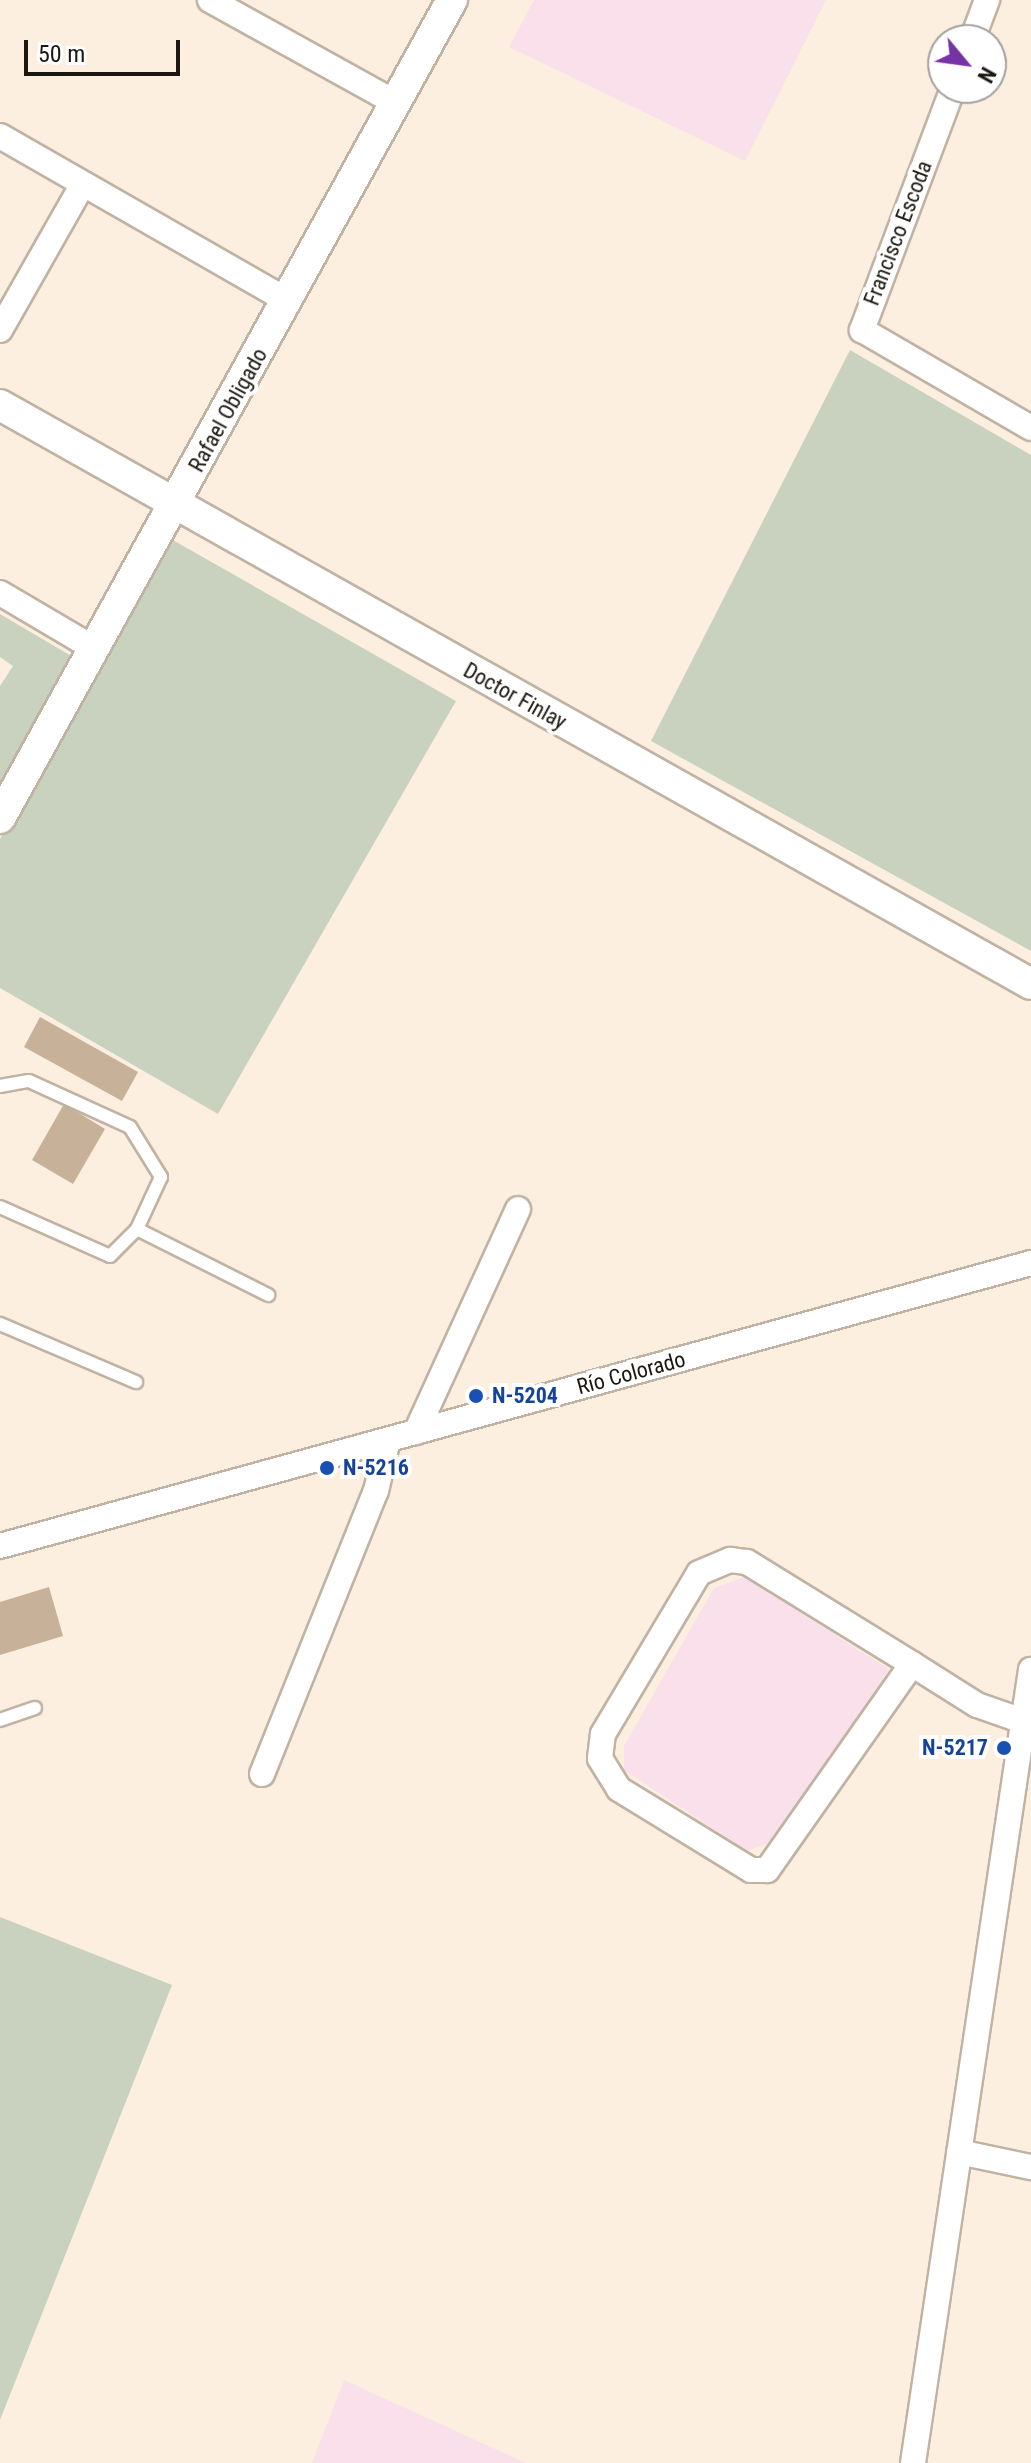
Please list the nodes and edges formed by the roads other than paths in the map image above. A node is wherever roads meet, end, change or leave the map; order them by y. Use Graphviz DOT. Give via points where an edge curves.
graph roads {
  1 [pos="210,0"];
  2 [pos="452,0"];
  3 [pos="987,0"];
  4 [pos="978,24"];
  5 [pos="396,103"];
  6 [pos="947,104"];
  7 [pos="0,136"];
  8 [pos="83,184"];
  9 [pos="288,301"];
  10 [pos="0,330"];
  11 [pos="0,405"];
  12 [pos="1031,428"];
  13 [pos="176,506"];
  14 [pos="0,593"];
  15 [pos="95,649"];
  16 [pos="0,818"];
  17 [pos="1031,984"];
  18 [pos="0,1086"];
  19 [pos="0,1207"];
  20 [pos="518,1209"];
  21 [pos="137,1229"];
  22 [pos="1031,1263"];
  23 [pos="268,1295"];
  24 [pos="0,1324"];
  25 [pos="136,1382"];
  26 [pos="416,1432"];
  27 [pos="388,1440"];
  28 [pos="0,1546"];
  29 [pos="912,1664"];
  30 [pos="1031,1670"];
  31 [pos="35,1708"];
  32 [pos="0,1720"];
  33 [pos="1023,1721"];
  34 [pos="262,1774"];
  35 [pos="959,2152"];
  36 [pos="1031,2167"];
  37 [pos="913,2463"];
  1 -- 5 [label="street"];
  2 -- 5 [label="street, Rafael Obligado"];
  3 -- 4 [label="street"];
  5 -- 9 [label="street, Rafael Obligado"];
  6 -- 12 [label="street, Francisco Escoda" via="862,330"];
  7 -- 8 [label="street"];
  8 -- 9 [label="street"];
  8 -- 10 [label="street"];
  9 -- 13 [label="street, Rafael Obligado"];
  11 -- 13 [label="street, Doctor Finlay"];
  13 -- 15 [label="street, Rafael Obligado"];
  13 -- 17 [label="street, Doctor Finlay"];
  14 -- 15 [label="street"];
  15 -- 16 [label="street, Rafael Obligado"];
  18 -- 21 [label="lane" via="29,1081 130,1127 161,1177"];
  19 -- 21 [label="lane" via="110,1256"];
  20 -- 26 [label="street"];
  21 -- 23 [label="lane"];
  22 -- 26 [label="street, Río Colorado"];
  24 -- 25 [label="lane"];
  26 -- 27 [label="street, Río Colorado"];
  27 -- 28 [label="street, Río Colorado"];
  27 -- 34 [label="street" via="376,1491"];
  29 -- 29 [label="street" via="747,1562 712,1564 699,1573 603,1734 600,1758 619,1789 751,1870 767,1870"];
  29 -- 33 [label="street" via="977,1705"];
  30 -- 33 [label="street"];
  31 -- 32 [label="lane"];
  33 -- 35 [label="street"];
  35 -- 36 [label="street"];
  35 -- 37 [label="street"];
}
